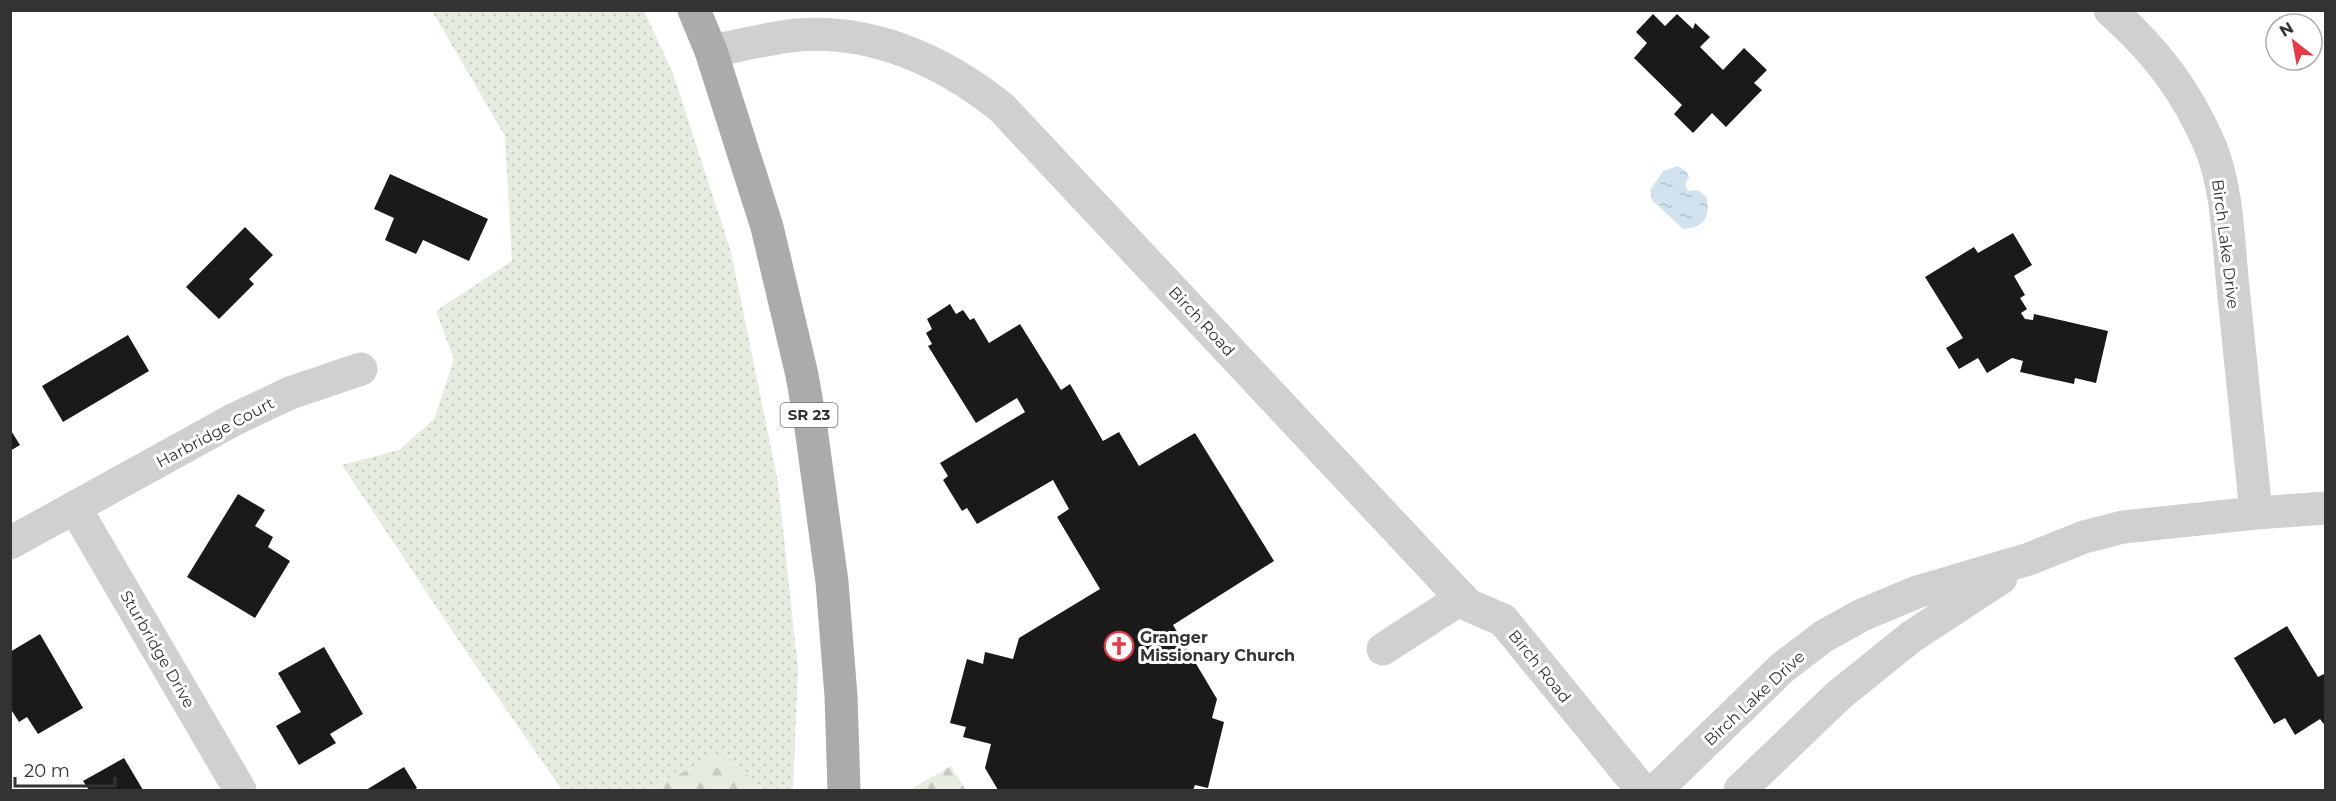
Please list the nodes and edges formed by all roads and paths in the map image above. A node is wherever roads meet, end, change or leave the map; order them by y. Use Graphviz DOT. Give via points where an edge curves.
graph roads {
  1 [pos="694,10"];
  2 [pos="2110,10"];
  3 [pos="711,51"];
  4 [pos="361,369"];
  5 [pos="75,508"];
  6 [pos="2325,508"];
  7 [pos="2256,513"];
  8 [pos="10,543"];
  9 [pos="2029,559"];
  10 [pos="1462,598"];
  11 [pos="1383,649"];
  12 [pos="240,790"];
  13 [pos="844,790"];
  14 [pos="1642,790"];
  15 [pos="1656,790"];
  16 [pos="1740,790"];
  1 -- 3 [label="main road, SR 23"];
  2 -- 7 [label="street, Birch Lake Drive" via="2172,74 2212,150 2225,204"];
  3 -- 10 [label="street, Birch Road" via="797,35 842,36 915,54 977,87 1002,108"];
  3 -- 13 [label="main road, SR 23" via="767,227 802,375 832,582"];
  4 -- 5 [label="street, Harbridge Court" via="290,393 233,420"];
  5 -- 8 [label="street, Harbridge Court"];
  5 -- 12 [label="street, Sturbridge Drive"];
  6 -- 7 [label="street, Birch Lake Drive"];
  7 -- 9 [label="street, Birch Lake Drive" via="2122,527"];
  9 -- 15 [label="street, Birch Lake Drive" via="1917,592 1824,636 1782,668"];
  9 -- 16 [label="street, Birch Lake Drive" via="1911,637 1839,695"];
  10 -- 11 [label="street"];
  10 -- 14 [label="street, Birch Road" via="1468,605 1503,620"];
}
